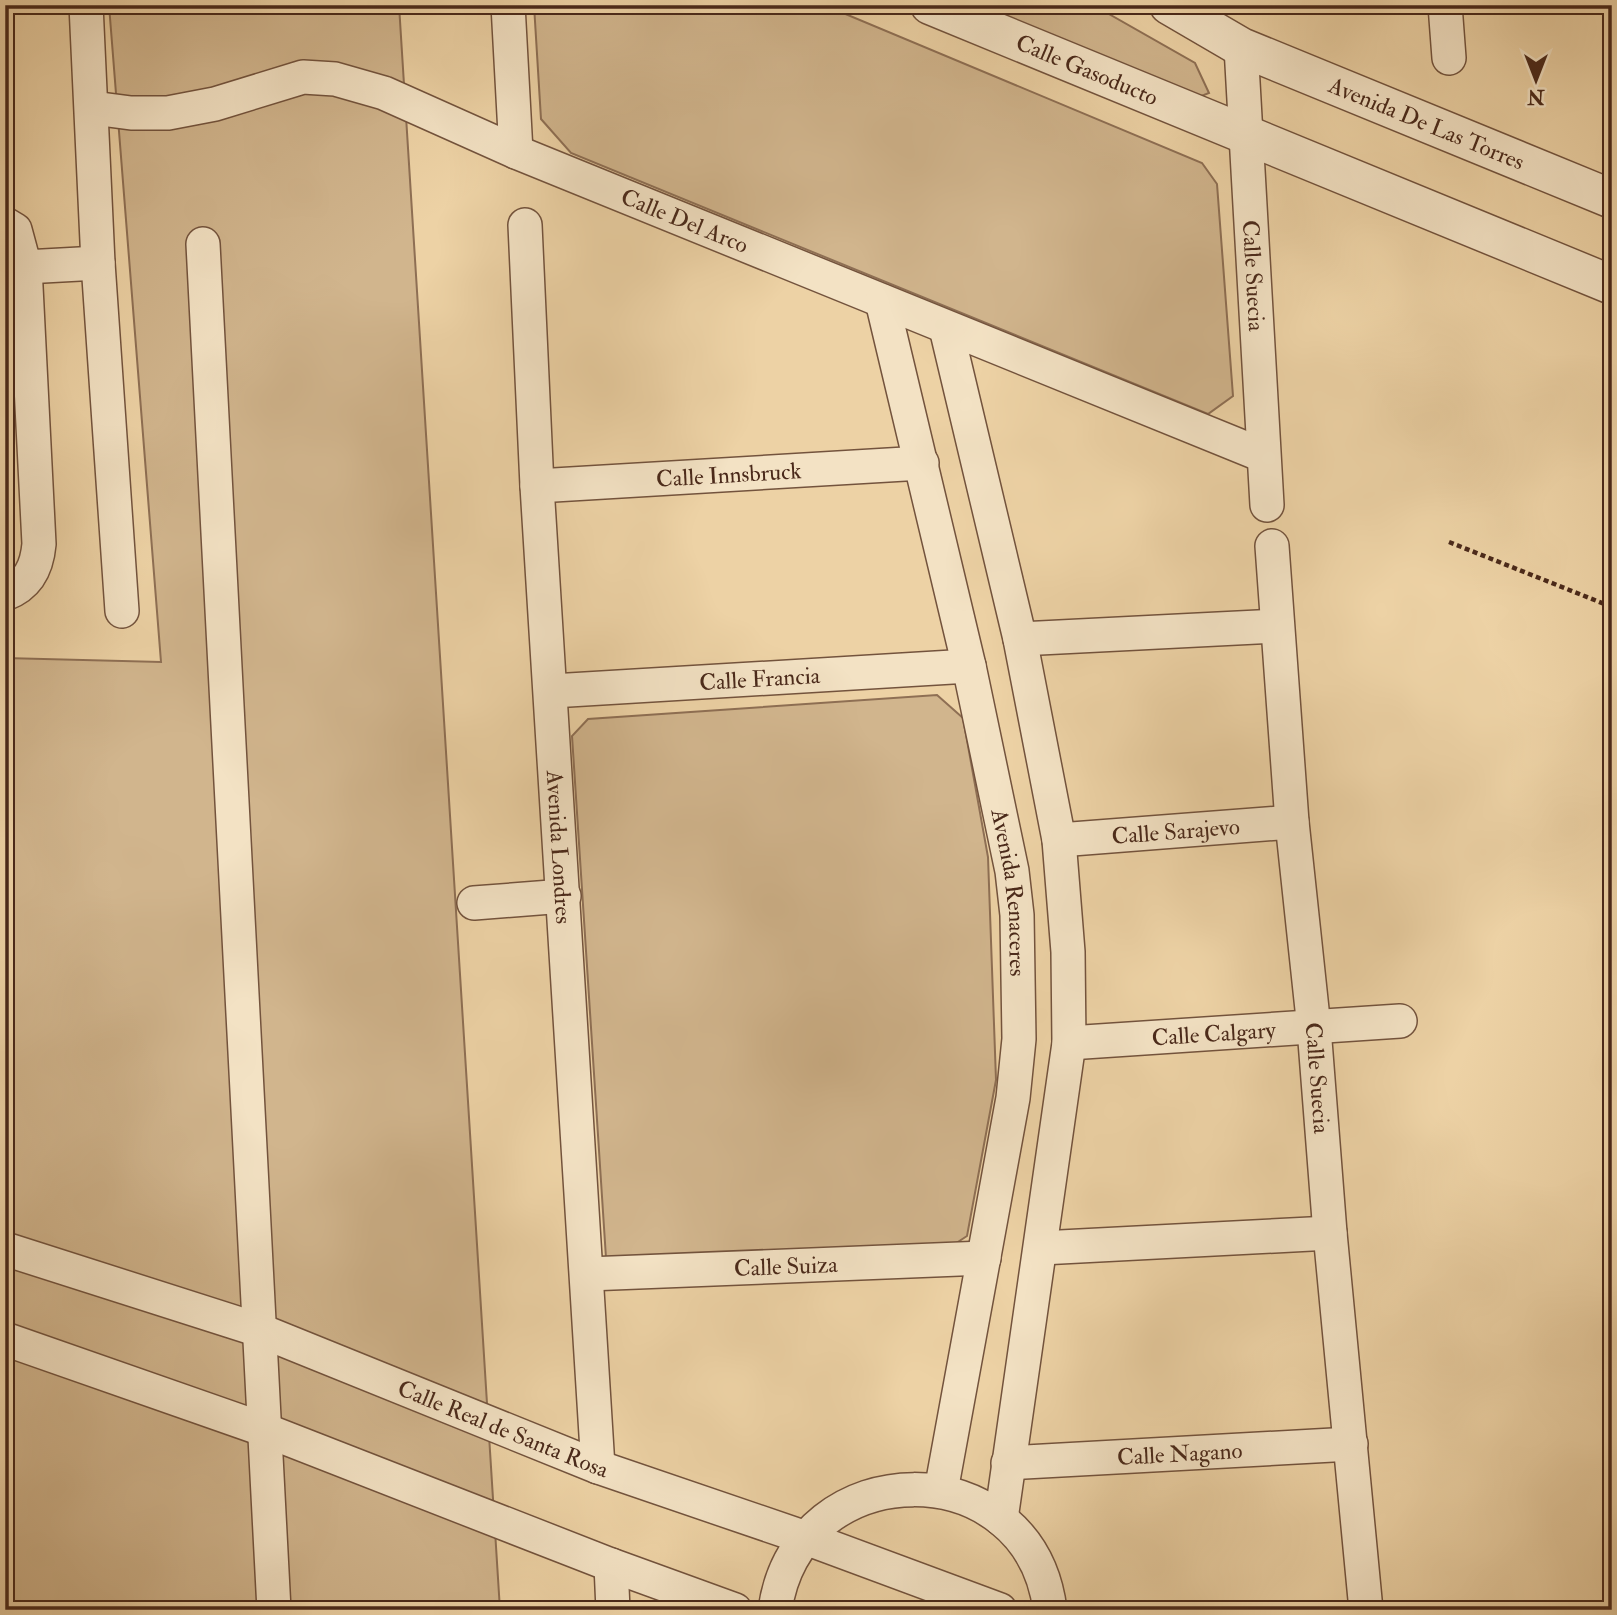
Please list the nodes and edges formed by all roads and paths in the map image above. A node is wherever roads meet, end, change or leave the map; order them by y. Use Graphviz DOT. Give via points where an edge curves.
graph roads {
  1 [pos="86,5"];
  2 [pos="508,5"];
  3 [pos="930,5"];
  4 [pos="1169,5"];
  5 [pos="1445,5"];
  6 [pos="1241,47"];
  7 [pos="1449,58"];
  8 [pos="93,108"];
  9 [pos="1246,135"];
  10 [pos="516,152"];
  11 [pos="1612,199"];
  12 [pos="5,224"];
  13 [pos="525,225"];
  14 [pos="202,244"];
  15 [pos="97,263"];
  16 [pos="25,267"];
  17 [pos="1612,285"];
  18 [pos="882,301"];
  19 [pos="946,328"];
  20 [pos="18,398"];
  21 [pos="1262,455"];
  22 [pos="922,463"];
  23 [pos="537,486"];
  24 [pos="1267,505"];
  25 [pos="1449,542"];
  26 [pos="1272,546"];
  27 [pos="5,594"];
  28 [pos="1612,607"];
  29 [pos="122,611"];
  30 [pos="1276,626"];
  31 [pos="1020,639"];
  32 [pos="969,666"];
  33 [pos="552,691"];
  34 [pos="1292,822"];
  35 [pos="1059,840"];
  36 [pos="564,897"];
  37 [pos="474,903"];
  38 [pos="1400,1021"];
  39 [pos="1314,1028"];
  40 [pos="1069,1043"];
  41 [pos="1330,1233"];
  42 [pos="1041,1248"];
  43 [pos="5,1249"];
  44 [pos="984,1258"];
  45 [pos="588,1274"];
  46 [pos="259,1330"];
  47 [pos="5,1339"];
  48 [pos="265,1430"];
  49 [pos="1351,1444"];
  50 [pos="1008,1463"];
  51 [pos="598,1467"];
  52 [pos="942,1491"];
  53 [pos="1001,1519"];
  54 [pos="806,1538"];
  55 [pos="611,1565"];
  56 [pos="274,1610"];
  57 [pos="613,1610"];
  58 [pos="734,1610"];
  59 [pos="775,1610"];
  60 [pos="1000,1610"];
  61 [pos="1050,1610"];
  62 [pos="1366,1610"];
  1 -- 8 [label="street"];
  2 -- 10 [label="street"];
  3 -- 9 [label="street, Calle Gasoducto"];
  4 -- 6 [label="street"];
  5 -- 7 [label="street"];
  6 -- 9 [label="street, Calle Suecia"];
  6 -- 11 [label="street, Avenida De Las Torres"];
  8 -- 10 [label="street, Calle Del Arco" via="168,113 303,77 335,79 384,93"];
  8 -- 15 [label="street"];
  9 -- 17 [label="street"];
  9 -- 21 [label="street, Calle Suecia"];
  10 -- 18 [label="street, Calle Del Arco"];
  12 -- 16 [label="street" via="15,230"];
  13 -- 23 [label="street, Avenida Londres"];
  14 -- 46 [label="street"];
  15 -- 16 [label="street"];
  15 -- 29 [label="street"];
  16 -- 20 [label="street"];
  18 -- 19 [label="street, Calle Del Arco"];
  18 -- 22 [label="street, Avenida Renaceres"];
  19 -- 21 [label="street, Calle Del Arco"];
  19 -- 31 [label="street"];
  20 -- 27 [label="street" via="37,562 27,580"];
  21 -- 24 [label="street, Calle Suecia"];
  22 -- 23 [label="street, Calle Innsbruck"];
  22 -- 32 [label="street, Avenida Renaceres"];
  23 -- 33 [label="street, Avenida Londres"];
  25 -- 28 [label="path"];
  26 -- 30 [label="street, Calle Suecia"];
  30 -- 31 [label="street"];
  30 -- 34 [label="street, Calle Suecia"];
  31 -- 35 [label="street"];
  32 -- 33 [label="street, Calle Francia"];
  32 -- 44 [label="street, Avenida Renaceres" via="1006,834 1017,915 1019,1039"];
  33 -- 36 [label="street, Avenida Londres"];
  34 -- 35 [label="street, Calle Sarajevo"];
  34 -- 39 [label="street, Calle Suecia"];
  35 -- 40 [label="street"];
  36 -- 37 [label="street"];
  36 -- 45 [label="street, Avenida Londres"];
  38 -- 39 [label="street, Calle Calgary"];
  39 -- 40 [label="street, Calle Calgary"];
  39 -- 41 [label="street, Calle Suecia"];
  40 -- 42 [label="street"];
  41 -- 42 [label="street"];
  41 -- 49 [label="street, Calle Suecia"];
  42 -- 50 [label="street"];
  43 -- 46 [label="street, Calle Real de Santa Rosa"];
  44 -- 45 [label="street, Calle Suiza"];
  44 -- 52 [label="street, Avenida Renaceres"];
  45 -- 51 [label="street, Avenida Londres"];
  46 -- 48 [label="street"];
  46 -- 51 [label="street, Calle Real de Santa Rosa"];
  47 -- 48 [label="street"];
  48 -- 55 [label="street"];
  48 -- 56 [label="street"];
  49 -- 50 [label="street, Calle Nagano"];
  49 -- 62 [label="street, Calle Suecia"];
  50 -- 53 [label="street"];
  51 -- 54 [label="street, Calle Real de Santa Rosa"];
  52 -- 53 [label="street"];
  52 -- 54 [label="street" via="911,1488 872,1495 827,1517"];
  53 -- 61 [label="street" via="1029,1550 1047,1588"];
  54 -- 59 [label="street" via="788,1564"];
  54 -- 60 [label="street, Calle Real de Santa Rosa"];
  55 -- 57 [label="street"];
  55 -- 58 [label="street"];
}
